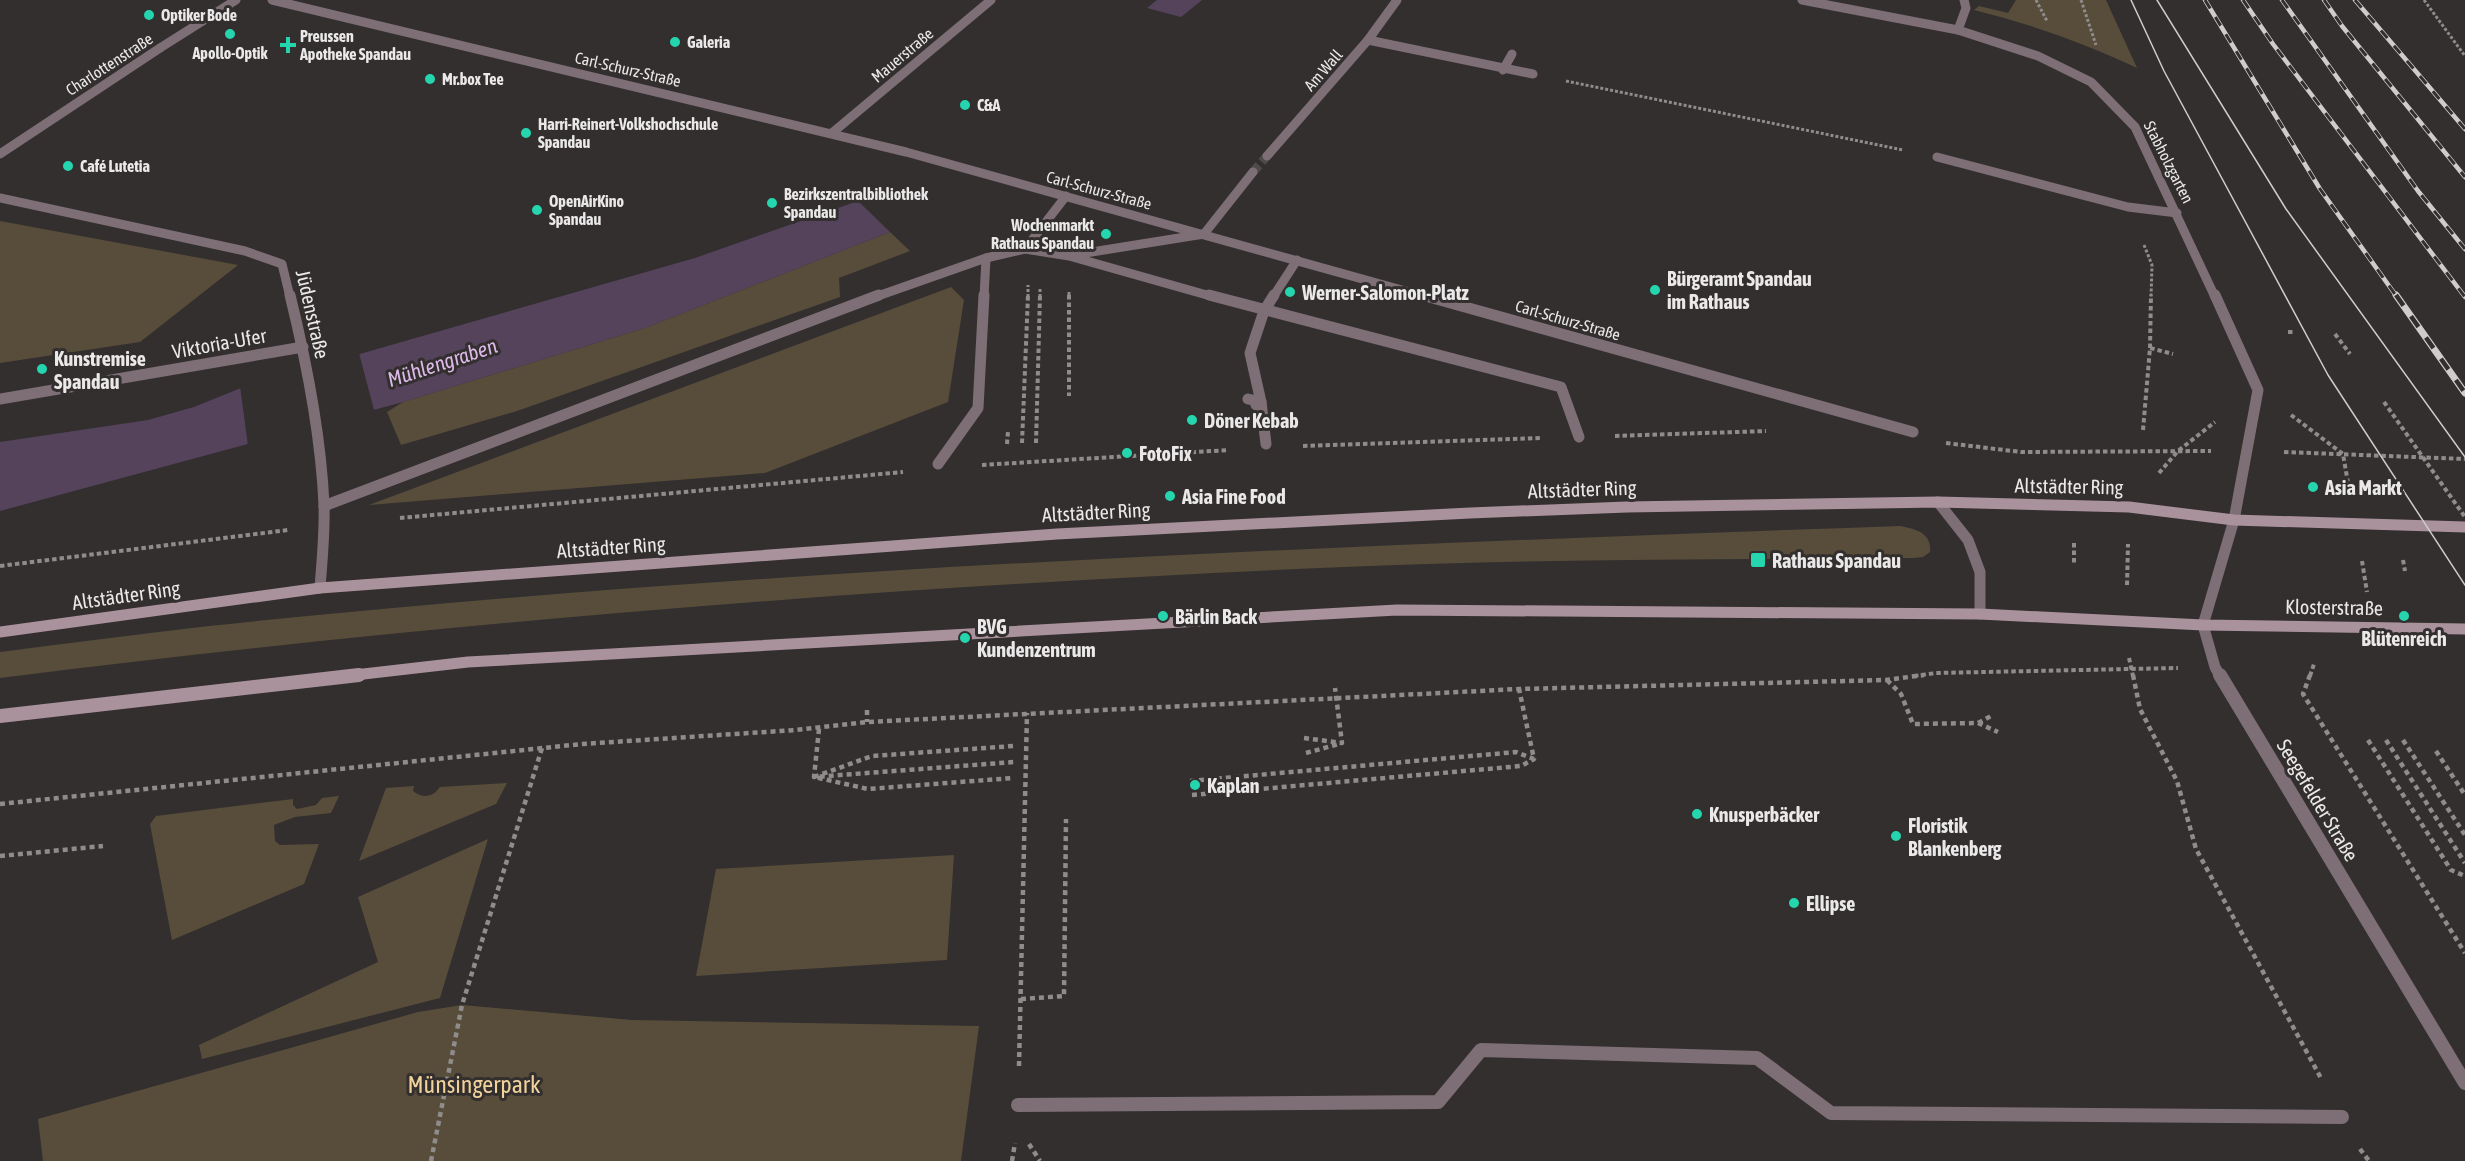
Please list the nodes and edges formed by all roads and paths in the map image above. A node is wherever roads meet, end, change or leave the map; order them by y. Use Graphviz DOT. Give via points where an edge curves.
graph roads {
  1 [pos="236,0"];
  2 [pos="272,0"];
  3 [pos="991,0"];
  4 [pos="1397,0"];
  5 [pos="1802,0"];
  6 [pos="1964,0"];
  7 [pos="2081,0"];
  8 [pos="2424,0"];
  9 [pos="1958,30"];
  10 [pos="1368,40"];
  11 [pos="2098,50"];
  12 [pos="1512,54"];
  13 [pos="2465,56"];
  14 [pos="1503,70"];
  15 [pos="1533,74"];
  16 [pos="832,133"];
  17 [pos="0,154"];
  18 [pos="1267,156"];
  19 [pos="1937,157"];
  20 [pos="1253,172"];
  21 [pos="1066,196"];
  22 [pos="0,198"];
  23 [pos="2128,207"];
  24 [pos="2177,213"];
  25 [pos="1204,234"];
  26 [pos="1025,249"];
  27 [pos="1069,256"];
  28 [pos="986,258"];
  29 [pos="1297,260"];
  30 [pos="1028,274"];
  31 [pos="1040,285"];
  32 [pos="1264,311"];
  33 [pos="2288,332"];
  34 [pos="2294,332"];
  35 [pos="2335,334"];
  36 [pos="303,347"];
  37 [pos="2150,348"];
  38 [pos="2173,354"];
  39 [pos="2350,354"];
  40 [pos="1069,396"];
  41 [pos="0,399"];
  42 [pos="1261,402"];
  43 [pos="2384,402"];
  44 [pos="1248,404"];
  45 [pos="2143,430"];
  46 [pos="1913,432"];
  47 [pos="1578,437"];
  48 [pos="1022,443"];
  49 [pos="1036,443"];
  50 [pos="1266,444"];
  51 [pos="1231,449"];
  52 [pos="2247,451"];
  53 [pos="2465,459"];
  54 [pos="938,464"];
  55 [pos="973,466"];
  56 [pos="914,471"];
  57 [pos="1938,502"];
  58 [pos="324,506"];
  59 [pos="2129,507"];
  60 [pos="2465,517"];
  61 [pos="395,519"];
  62 [pos="2234,520"];
  63 [pos="324,526"];
  64 [pos="2465,527"];
  65 [pos="0,566"];
  66 [pos="320,588"];
  67 [pos="1980,614"];
  68 [pos="2127,622"];
  69 [pos="2203,625"];
  70 [pos="2465,629"];
  71 [pos="0,632"];
  72 [pos="2315,663"];
  73 [pos="2215,667"];
  74 [pos="2130,669"];
  75 [pos="1886,680"];
  76 [pos="1335,688"];
  77 [pos="1519,689"];
  78 [pos="1335,696"];
  79 [pos="867,710"];
  80 [pos="1027,713"];
  81 [pos="0,716"];
  82 [pos="1991,717"];
  83 [pos="867,723"];
  84 [pos="1978,723"];
  85 [pos="819,729"];
  86 [pos="1998,732"];
  87 [pos="1304,738"];
  88 [pos="2368,740"];
  89 [pos="2386,740"];
  90 [pos="2403,740"];
  91 [pos="1342,743"];
  92 [pos="1013,746"];
  93 [pos="542,748"];
  94 [pos="2436,751"];
  95 [pos="1306,753"];
  96 [pos="1534,759"];
  97 [pos="1014,762"];
  98 [pos="814,777"];
  99 [pos="1013,778"];
  100 [pos="1190,781"];
  101 [pos="1191,795"];
  102 [pos="2465,795"];
  103 [pos="0,804"];
  104 [pos="1066,819"];
  105 [pos="2465,835"];
  106 [pos="103,846"];
  107 [pos="0,856"];
  108 [pos="2465,863"];
  109 [pos="2465,876"];
  110 [pos="2465,953"];
  111 [pos="2465,1083"];
  112 [pos="1018,1105"];
  113 [pos="2342,1117"];
  114 [pos="431,1161"];
  115 [pos="2369,1161"];
  1 -- 17 [label="street, Charlottenstraße"];
  2 -- 16 [label="street, Carl-Schurz-Straße"];
  3 -- 16 [label="street, Mauerstraße"];
  4 -- 10 [label="street, Am Wall"];
  5 -- 9 [label="street, Stabholzgarten"];
  6 -- 9 [label="street" via="1966,8"];
  7 -- 11 [label="path"];
  8 -- 13 [label="path"];
  9 -- 24 [label="street, Stabholzgarten" via="2038,56 2091,82 2135,127"];
  10 -- 14 [label="street"];
  10 -- 18 [label="street, Am Wall"];
  12 -- 14 [label="street"];
  14 -- 15 [label="street"];
  15 -- 19 [label="path"];
  16 -- 21 [label="street, Carl-Schurz-Straße"];
  19 -- 23 [label="street"];
  20 -- 25 [label="street"];
  21 -- 25 [label="street, Carl-Schurz-Straße"];
  21 -- 26 [label="street"];
  22 -- 36 [label="street, Jüdenstraße" via="245,251 282,264"];
  23 -- 24 [label="street"];
  23 -- 37 [label="path" via="2152,265"];
  24 -- 52 [label="street, Stabholzgarten" via="2258,390"];
  25 -- 27 [label="street"];
  25 -- 29 [label="street, Carl-Schurz-Straße"];
  26 -- 27 [label="street"];
  26 -- 28 [label="street"];
  27 -- 32 [label="street"];
  27 -- 40 [label="path"];
  28 -- 54 [label="street" via="978,408"];
  28 -- 58 [label="street" via="843,308"];
  29 -- 32 [label="street"];
  29 -- 46 [label="street, Carl-Schurz-Straße"];
  30 -- 48 [label="path"];
  31 -- 49 [label="path"];
  32 -- 42 [label="street" via="1250,353"];
  32 -- 47 [label="street" via="1561,387"];
  33 -- 34 [label="path"];
  35 -- 39 [label="path"];
  36 -- 41 [label="street, Viktoria-Ufer"];
  36 -- 58 [label="street, Jüdenstraße"];
  37 -- 38 [label="path"];
  37 -- 45 [label="path"];
  42 -- 44 [label="street"];
  42 -- 50 [label="street"];
  43 -- 60 [label="path, bridge"];
  46 -- 59 [label="path" via="1917,439 2004,451 2178,451"];
  51 -- 55 [label="path"];
  52 -- 53 [label="path"];
  52 -- 62 [label="street, Stabholzgarten"];
  56 -- 61 [label="path"];
  57 -- 59 [label="main road, Altstädter Ring"];
  57 -- 66 [label="main road, Altstädter Ring" via="1627,507 1251,523"];
  57 -- 67 [label="street" via="1972,550 1980,572"];
  58 -- 63 [label="street, Jüdenstraße"];
  59 -- 62 [label="main road, Altstädter Ring"];
  59 -- 68 [label="path"];
  62 -- 64 [label="main road"];
  62 -- 69 [label="street"];
  63 -- 65 [label="path"];
  63 -- 66 [label="street, Jüdenstraße"];
  66 -- 71 [label="main road, Altstädter Ring"];
  67 -- 68 [label="main road"];
  67 -- 81 [label="main road" via="1397,610 468,662"];
  68 -- 69 [label="main road"];
  68 -- 74 [label="path"];
  69 -- 70 [label="main road, Klosterstraße"];
  69 -- 73 [label="street, Seegefelder Straße"];
  72 -- 110 [label="path" via="2303,694"];
  73 -- 74 [label="path"];
  73 -- 111 [label="street, Seegefelder Straße"];
  74 -- 75 [label="path" via="1936,673"];
  74 -- 113 [label="path" via="2140,709 2177,781 2196,849"];
  75 -- 77 [label="path"];
  75 -- 84 [label="path" via="1901,694 1913,724"];
  76 -- 78 [label="path"];
  77 -- 78 [label="path"];
  77 -- 96 [label="path"];
  78 -- 80 [label="path"];
  78 -- 91 [label="path"];
  79 -- 83 [label="path"];
  80 -- 83 [label="path"];
  80 -- 104 [label="path" via="1021,999 1064,996"];
  82 -- 84 [label="path"];
  83 -- 85 [label="path"];
  84 -- 86 [label="path"];
  85 -- 93 [label="path"];
  85 -- 98 [label="path"];
  87 -- 91 [label="path"];
  88 -- 109 [label="path" via="2451,870"];
  89 -- 108 [label="path"];
  90 -- 105 [label="path"];
  91 -- 95 [label="path"];
  92 -- 98 [label="path" via="872,756"];
  93 -- 103 [label="path"];
  93 -- 114 [label="path" via="462,1005"];
  94 -- 102 [label="path"];
  96 -- 100 [label="path" via="1516,752"];
  96 -- 101 [label="path" via="1521,766"];
  97 -- 98 [label="path"];
  98 -- 99 [label="path" via="868,789"];
  106 -- 107 [label="path"];
  112 -- 113 [label="street" via="1438,1102 1481,1050 1757,1058 1831,1113"];
  113 -- 115 [label="path"];
}
